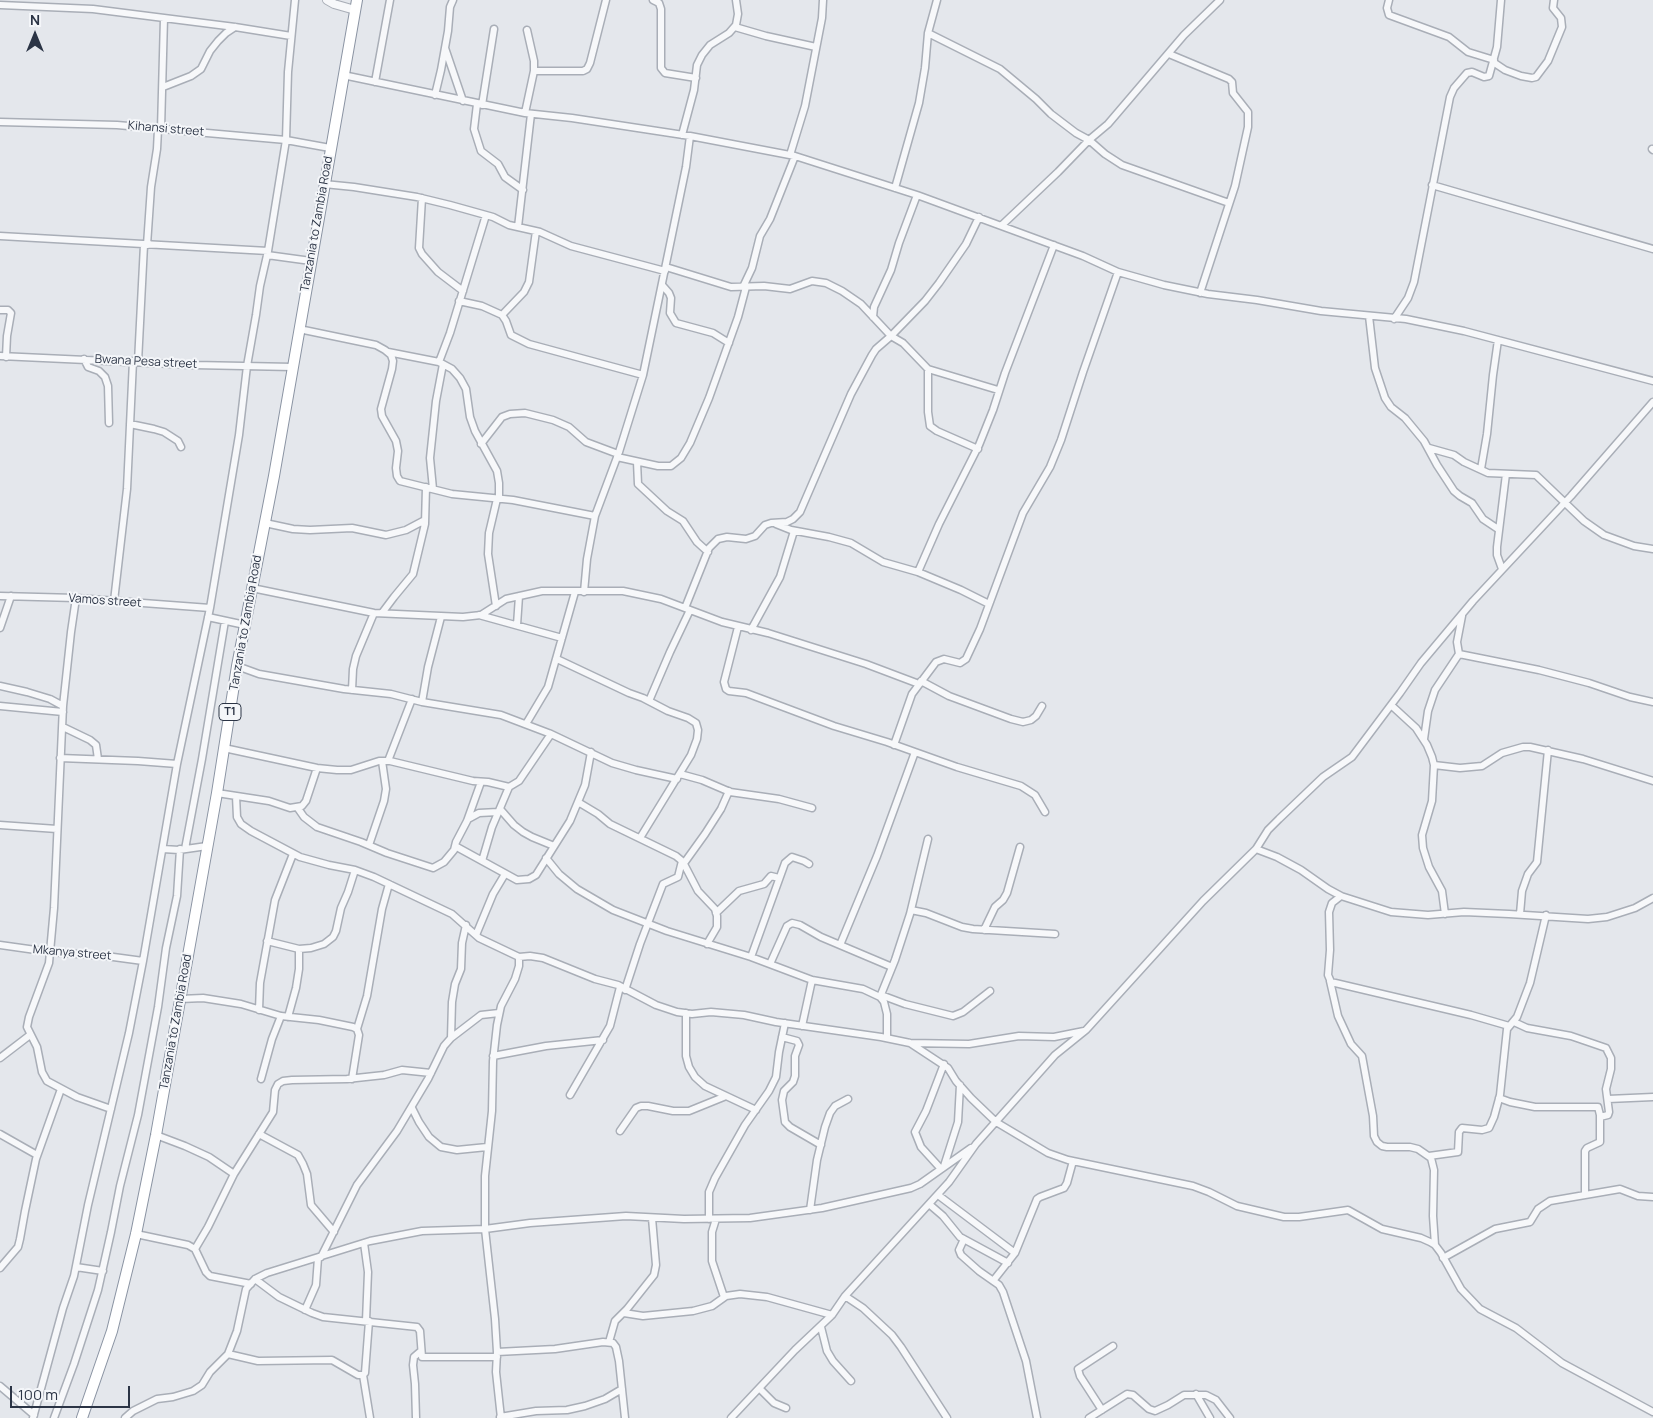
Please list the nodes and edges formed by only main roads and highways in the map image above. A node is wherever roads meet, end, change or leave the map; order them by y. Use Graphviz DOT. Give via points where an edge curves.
graph roads {
  1 [pos="356,5"];
  2 [pos="82,1418"];
  1 -- 2 [label="highway, Tanzania to Zambia Road / T1" via="156,1135 112,1331"];
}
